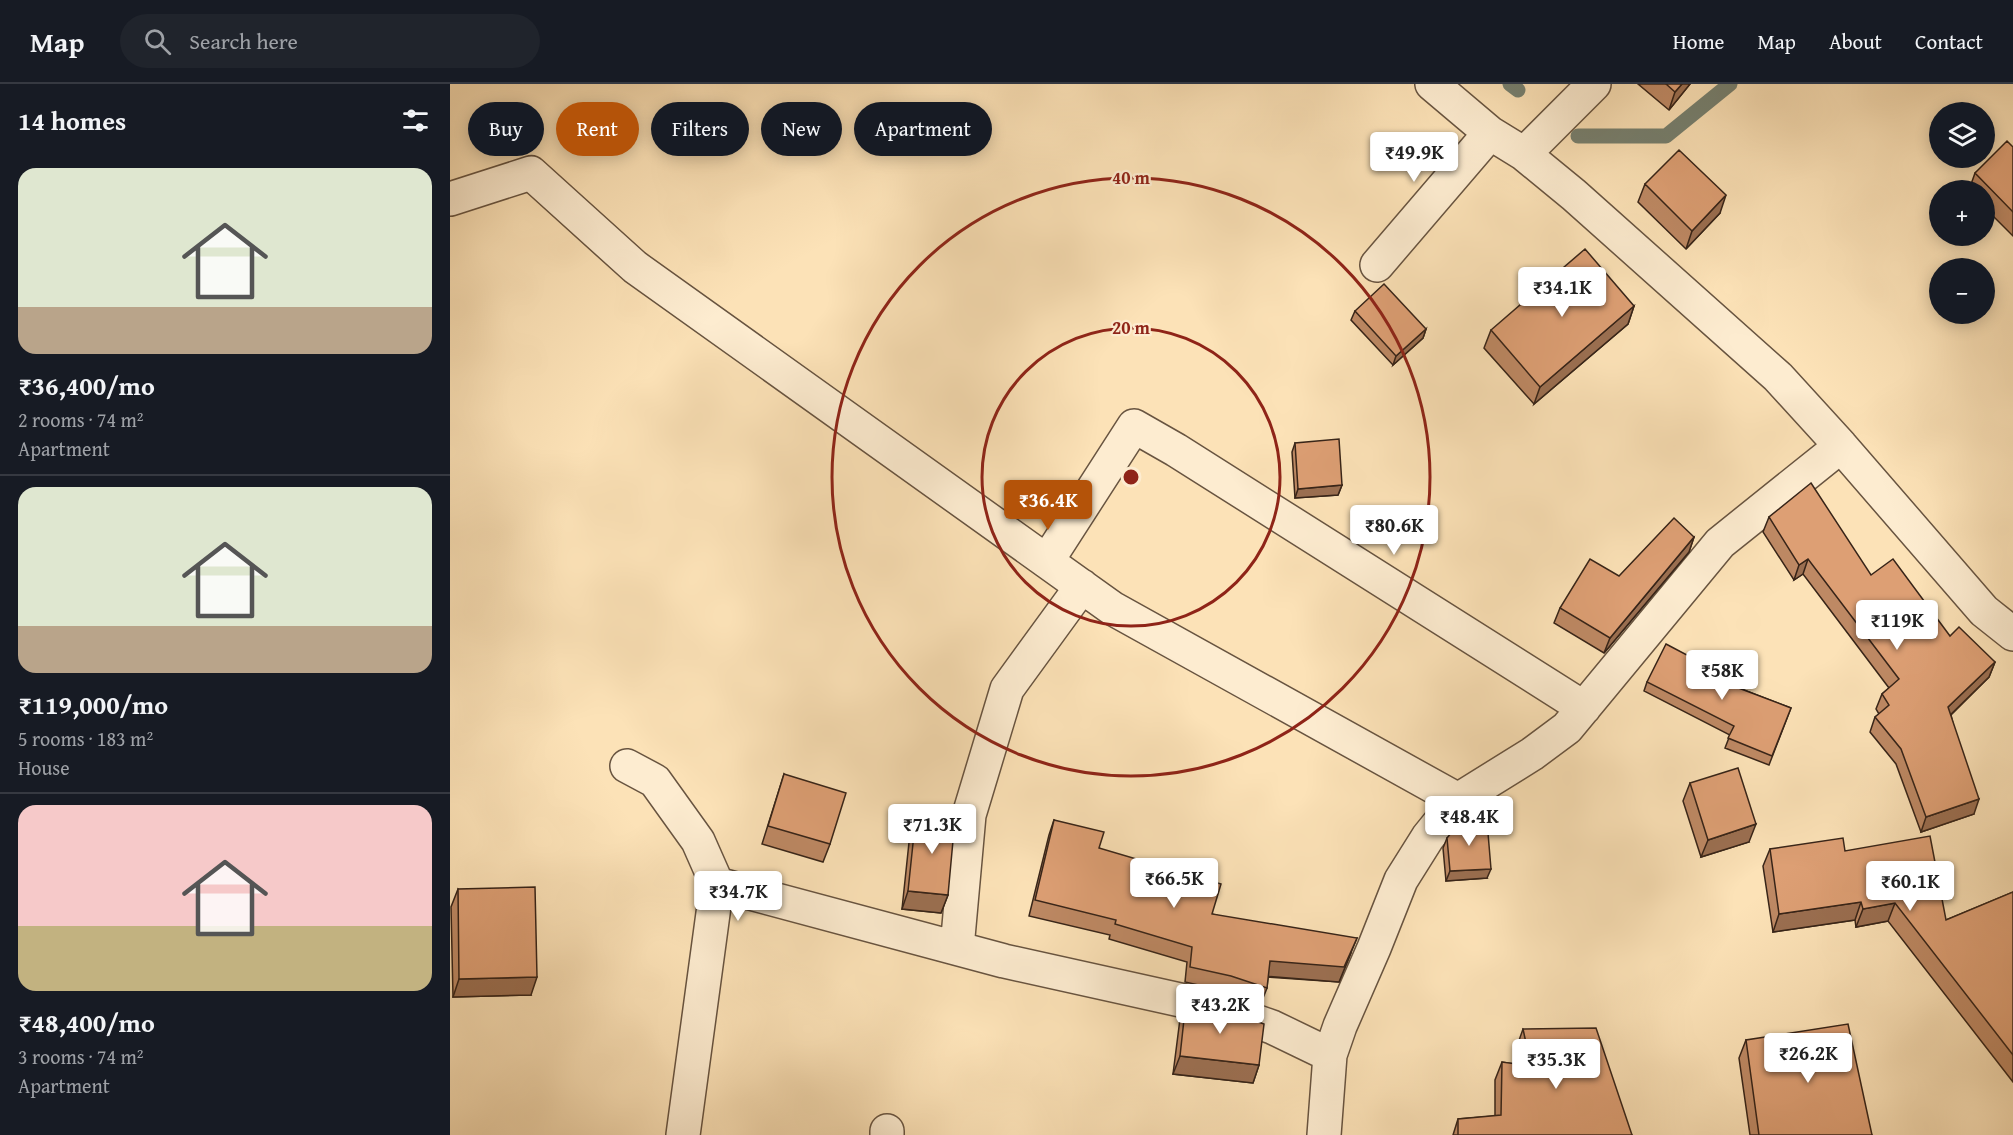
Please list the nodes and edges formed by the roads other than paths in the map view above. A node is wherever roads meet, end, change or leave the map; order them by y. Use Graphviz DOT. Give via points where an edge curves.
graph roads {
  1 [pos="1432,84"];
  2 [pos="1594,84"];
  3 [pos="1490,134"];
  4 [pos="1524,154"];
  5 [pos="450,199"];
  6 [pos="1377,265"];
  7 [pos="1841,446"];
  8 [pos="1047,561"];
  9 [pos="1082,586"];
  10 [pos="2013,634"];
  11 [pos="1584,708"];
  12 [pos="627,766"];
  13 [pos="1458,800"];
  14 [pos="717,884"];
  15 [pos="957,948"];
  16 [pos="1330,1055"];
  17 [pos="683,1135"];
  18 [pos="1324,1135"];
  1 -- 3 [label="street"];
  2 -- 4 [label="street"];
  3 -- 4 [label="street"];
  3 -- 6 [label="street"];
  4 -- 7 [label="street" via="1778,377"];
  5 -- 8 [label="street" via="531,173 635,267"];
  7 -- 10 [label="street" via="1984,611"];
  7 -- 11 [label="street" via="1720,543"];
  8 -- 9 [label="street"];
  8 -- 11 [label="street" via="1134,426"];
  9 -- 13 [label="street" via="1112,608"];
  9 -- 15 [label="street" via="1007,689 969,815"];
  11 -- 13 [label="street" via="1567,728 1532,754"];
  12 -- 14 [label="street" via="655,781 698,841"];
  13 -- 16 [label="street" via="1401,880"];
  14 -- 15 [label="street"];
  14 -- 17 [label="street"];
  15 -- 16 [label="street" via="1221,1009 1272,1027"];
  16 -- 18 [label="street"];
}
